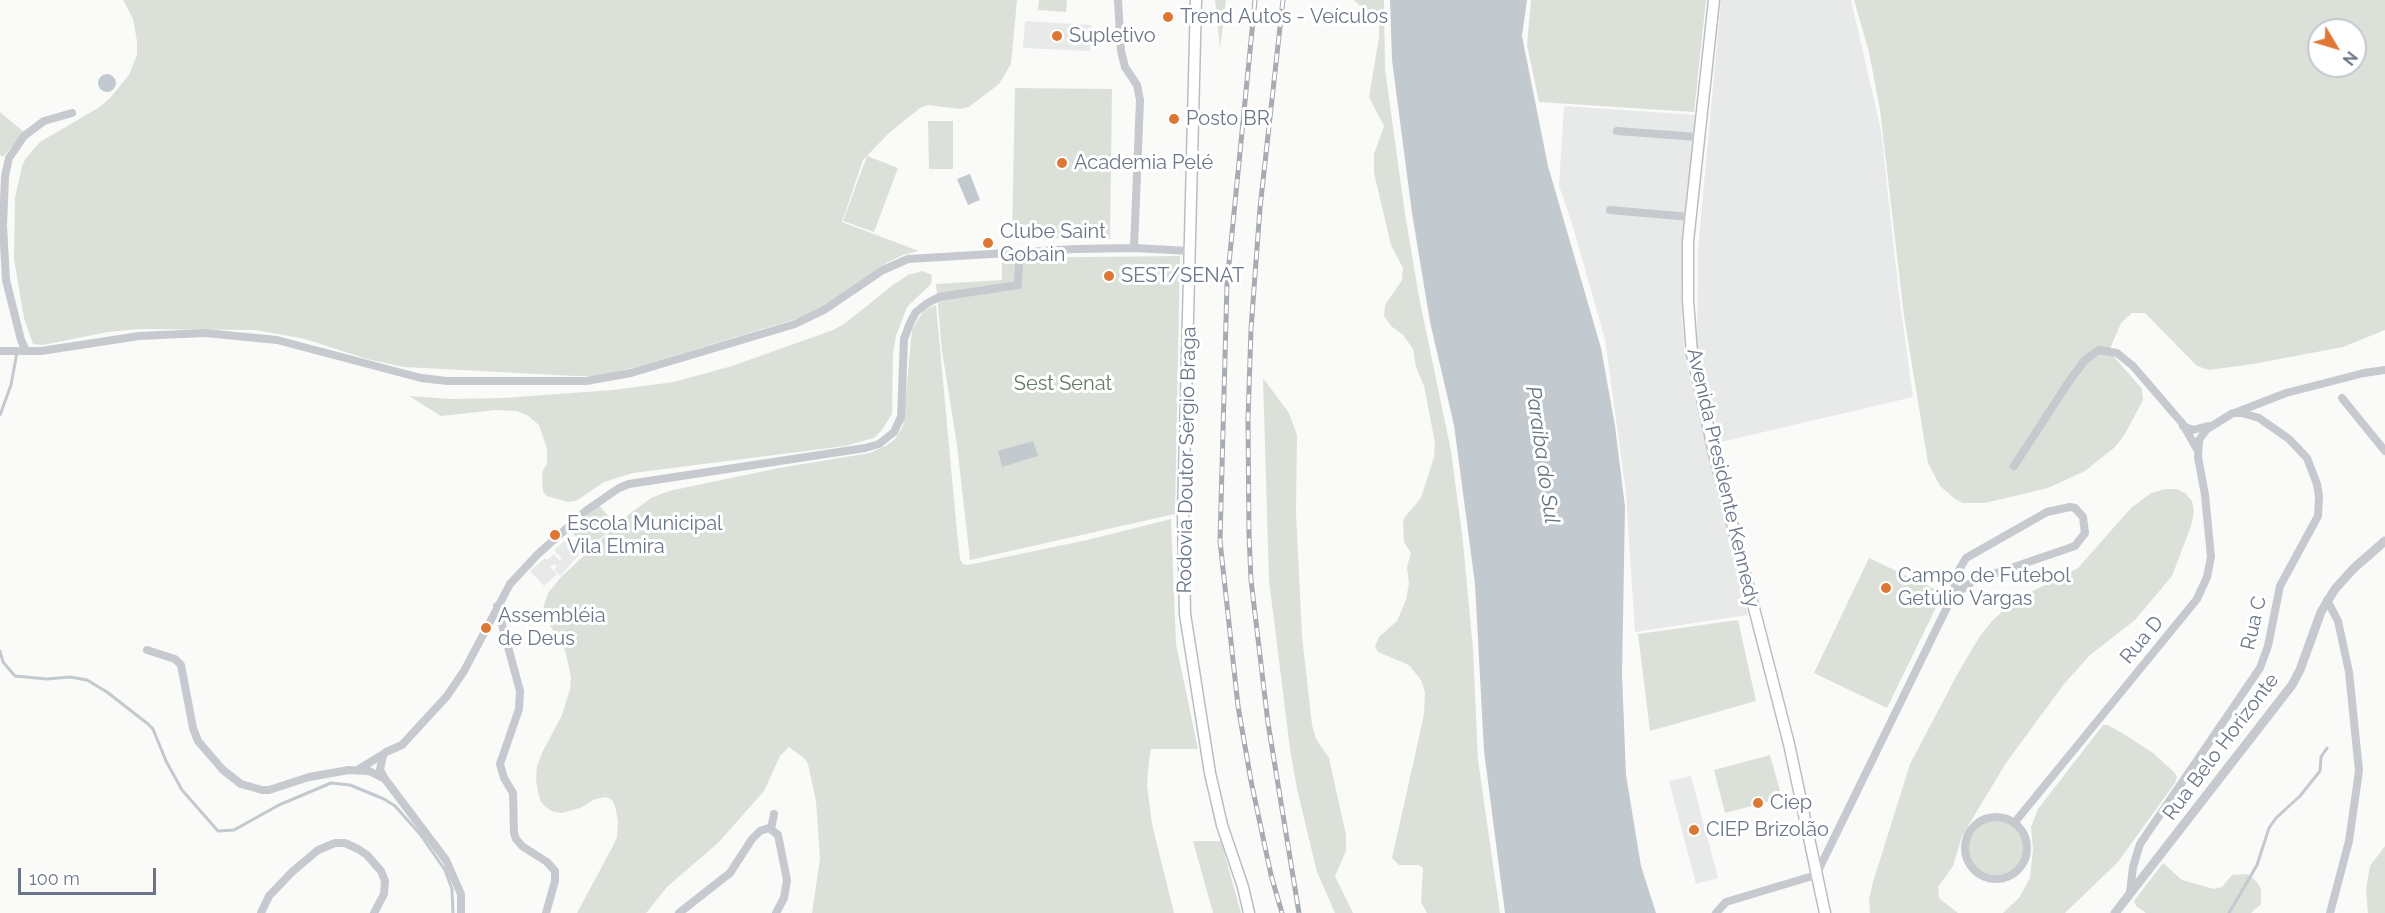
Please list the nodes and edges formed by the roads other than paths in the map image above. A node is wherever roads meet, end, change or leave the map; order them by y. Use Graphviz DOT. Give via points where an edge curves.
graph roads {
  1 [pos="1118,0"];
  2 [pos="1196,0"];
  3 [pos="1714,0"];
  4 [pos="72,113"];
  5 [pos="1617,131"];
  6 [pos="1698,137"];
  7 [pos="1610,210"];
  8 [pos="1690,217"];
  9 [pos="1134,248"];
  10 [pos="1190,250"];
  11 [pos="1020,253"];
  12 [pos="0,351"];
  13 [pos="26,351"];
  14 [pos="2385,370"];
  15 [pos="2342,398"];
  16 [pos="2266,400"];
  17 [pos="2233,413"];
  18 [pos="2259,418"];
  19 [pos="2217,421"];
  20 [pos="2183,426"];
  21 [pos="2197,448"];
  22 [pos="2385,452"];
  23 [pos="2014,466"];
  24 [pos="2385,541"];
  25 [pos="1952,597"];
  26 [pos="2327,600"];
  27 [pos="497,606"];
  28 [pos="147,650"];
  29 [pos="386,752"];
  30 [pos="358,770"];
  31 [pos="385,779"];
  32 [pos="774,814"];
  33 [pos="2015,822"];
  34 [pos="771,829"];
  35 [pos="1816,875"];
  36 [pos="2130,894"];
  37 [pos="261,913"];
  38 [pos="374,913"];
  39 [pos="461,913"];
  40 [pos="546,913"];
  41 [pos="679,913"];
  42 [pos="776,913"];
  43 [pos="1249,913"];
  44 [pos="1716,913"];
  45 [pos="1825,913"];
  46 [pos="2115,913"];
  47 [pos="2330,913"];
  1 -- 9 [label="street" via="1121,51 1140,100"];
  2 -- 10 [label="main road, Rodovia Doutor Sérgio Braga"];
  3 -- 6 [label="main road, Avenida Presidente Kennedy"];
  4 -- 13 [label="street" via="44,121 24,136 9,158 5,176 6,280"];
  5 -- 6 [label="street"];
  6 -- 8 [label="main road, Avenida Presidente Kennedy"];
  7 -- 8 [label="street"];
  8 -- 35 [label="main road, Avenida Presidente Kennedy" via="1688,300 1692,354 1789,744"];
  9 -- 10 [label="street"];
  9 -- 11 [label="street"];
  10 -- 43 [label="main road, Rodovia Doutor Sérgio Braga" via="1183,515 1185,615 1210,773"];
  11 -- 13 [label="street" via="908,259 795,324 631,373 592,380 420,378 277,340 205,333 139,336"];
  11 -- 27 [label="street" via="1018,282 939,297 916,312 903,347 901,417 884,441 866,448 619,488 587,510 537,555 510,584"];
  12 -- 13 [label="street"];
  14 -- 16 [label="street"];
  15 -- 22 [label="street"];
  16 -- 17 [label="street"];
  16 -- 18 [label="street" via="2258,408"];
  17 -- 18 [label="street, Rua C"];
  17 -- 19 [label="street"];
  18 -- 36 [label="street, Rua C" via="2289,439 2307,458 2318,484 2318,516 2280,586 2260,668 2140,844"];
  19 -- 20 [label="street" via="2197,430"];
  19 -- 21 [label="street" via="2204,432"];
  20 -- 21 [label="street, Rua D"];
  20 -- 23 [label="street, Rua D" via="2128,361 2112,351 2099,350 2085,360 2070,380"];
  21 -- 33 [label="street, Rua D" via="2211,556 2203,588 2190,609"];
  24 -- 26 [label="street, Rua Belo Horizonte" via="2354,568"];
  25 -- 25 [label="street" via="1973,581 2075,546 2085,533 2080,513 2070,507 2047,512 1973,553 1962,564"];
  25 -- 35 [label="street"];
  26 -- 36 [label="street, Rua Belo Horizonte" via="2292,686"];
  26 -- 47 [label="street" via="2338,621 2349,672 2359,771 2349,841"];
  27 -- 29 [label="street" via="447,696 402,745"];
  27 -- 40 [label="street" via="519,692 519,709 501,771 513,798 515,836 555,871"];
  28 -- 30 [label="street" via="175,659 181,665 198,741 241,784 269,790 327,772"];
  29 -- 30 [label="street"];
  29 -- 31 [label="street" via="380,768"];
  30 -- 31 [label="street"];
  31 -- 39 [label="street" via="451,870 461,894"];
  32 -- 34 [label="street"];
  33 -- 33 [label="street" via="1993,816 1970,829 1965,855 1977,873 1999,879 2022,866 2027,844"];
  34 -- 41 [label="street" via="757,833 733,870"];
  34 -- 42 [label="street" via="778,835 787,880"];
  35 -- 44 [label="street" via="1726,902"];
  35 -- 45 [label="main road, Avenida Presidente Kennedy"];
  36 -- 46 [label="street, Rua Belo Horizonte"];
  37 -- 38 [label="street" via="269,897 292,872 318,850 335,843 358,849 381,872 384,894"];
}
